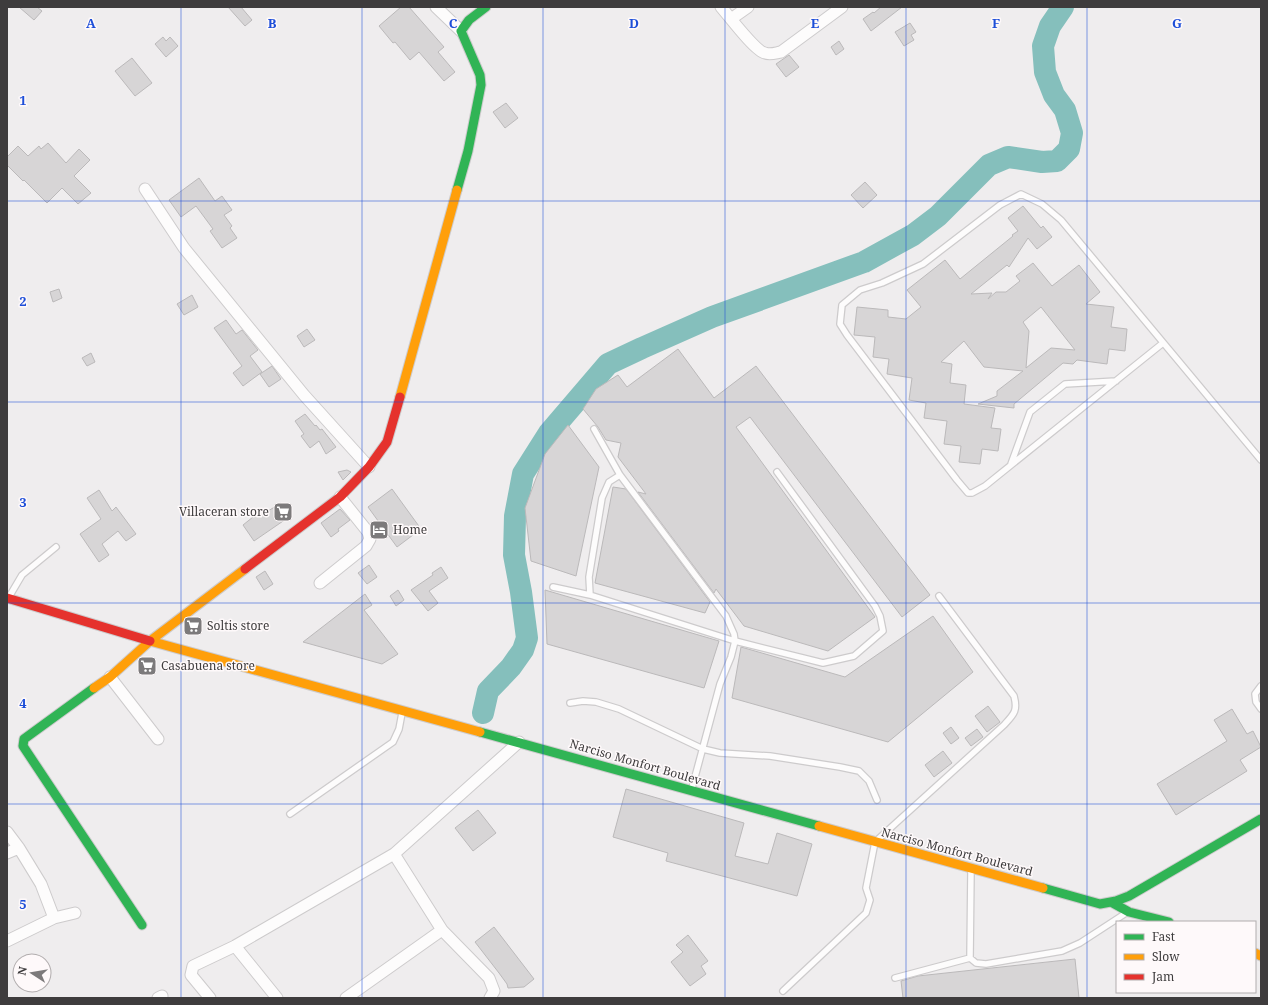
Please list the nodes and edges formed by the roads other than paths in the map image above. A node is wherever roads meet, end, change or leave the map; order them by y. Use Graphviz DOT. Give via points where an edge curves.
graph roads {
  1 [pos="436,7"];
  2 [pos="486,7"];
  3 [pos="721,7"];
  4 [pos="748,7"];
  5 [pos="842,7"];
  6 [pos="731,19"];
  7 [pos="461,31"];
  8 [pos="145,189"];
  9 [pos="1163,343"];
  10 [pos="1116,381"];
  11 [pos="594,429"];
  12 [pos="1261,460"];
  13 [pos="1011,465"];
  14 [pos="369,467"];
  15 [pos="777,472"];
  16 [pos="620,475"];
  17 [pos="340,497"];
  18 [pos="56,547"];
  19 [pos="320,583"];
  20 [pos="553,587"];
  21 [pos="590,595"];
  22 [pos="939,596"];
  23 [pos="8,599"];
  24 [pos="150,640"];
  25 [pos="735,641"];
  26 [pos="110,677"];
  27 [pos="1261,686"];
  28 [pos="570,703"];
  29 [pos="1261,709"];
  30 [pos="402,710"];
  31 [pos="158,739"];
  32 [pos="519,742"];
  33 [pos="703,749"];
  34 [pos="692,790"];
  35 [pos="877,800"];
  36 [pos="290,814"];
  37 [pos="1261,819"];
  38 [pos="7,832"];
  39 [pos="875,842"];
  40 [pos="19,848"];
  41 [pos="7,853"];
  42 [pos="394,854"];
  43 [pos="971,868"];
  44 [pos="1111,902"];
  45 [pos="1129,912"];
  46 [pos="75,913"];
  47 [pos="54,918"];
  48 [pos="1165,921"];
  49 [pos="142,924"];
  50 [pos="442,930"];
  51 [pos="7,941"];
  52 [pos="235,946"];
  53 [pos="970,958"];
  54 [pos="895,978"];
  55 [pos="783,991"];
  56 [pos="210,998"];
  57 [pos="277,998"];
  58 [pos="346,998"];
  59 [pos="490,998"];
  1 -- 7 [label="street"];
  2 -- 7 [label="main road" via="469,20"];
  3 -- 6 [label="street"];
  4 -- 6 [label="street"];
  5 -- 6 [label="street" via="780,52 769,54 756,47"];
  7 -- 14 [label="main road" via="480,75 481,85 468,151 387,442"];
  8 -- 14 [label="street" via="184,248 304,395"];
  9 -- 10 [label="lane"];
  9 -- 12 [label="lane"];
  9 -- 13 [label="lane" via="1061,220 1042,204 1021,194 1000,205 923,264 860,290 842,305 840,324 847,335 968,493 985,486"];
  10 -- 13 [label="lane"];
  10 -- 13 [label="lane" via="1065,384 1030,412"];
  11 -- 16 [label="lane"];
  14 -- 17 [label="main road"];
  15 -- 25 [label="lane" via="875,606 883,631 854,656 823,663"];
  16 -- 21 [label="lane" via="609,482 602,498 589,577"];
  16 -- 25 [label="lane" via="726,616"];
  17 -- 19 [label="street" via="368,532 370,539 366,546"];
  17 -- 24 [label="main road"];
  18 -- 23 [label="lane" via="22,575"];
  20 -- 21 [label="lane"];
  21 -- 25 [label="lane"];
  22 -- 39 [label="lane" via="1014,696 1014,715"];
  23 -- 24 [label="main road, Narciso Monfort Boulevard"];
  24 -- 26 [label="main road"];
  24 -- 30 [label="main road, Narciso Monfort Boulevard"];
  25 -- 33 [label="lane" via="720,684"];
  26 -- 31 [label="street"];
  26 -- 49 [label="main road" via="29,735 24,739 23,746"];
  27 -- 29 [label="lane" via="1255,694 1256,702"];
  28 -- 33 [label="lane" via="596,702 619,709"];
  30 -- 32 [label="main road, Narciso Monfort Boulevard"];
  30 -- 36 [label="lane" via="399,729 393,742"];
  32 -- 34 [label="main road, Narciso Monfort Boulevard"];
  32 -- 42 [label="street"];
  33 -- 34 [label="lane"];
  33 -- 35 [label="lane" via="720,753 770,756 859,772 869,781"];
  34 -- 39 [label="main road, Narciso Monfort Boulevard"];
  37 -- 44 [label="main road, Narciso Monfort Boulevard" via="1129,896"];
  38 -- 40 [label="street"];
  39 -- 43 [label="main road, Narciso Monfort Boulevard"];
  39 -- 55 [label="lane" via="866,888 870,900 866,913"];
  40 -- 41 [label="street"];
  40 -- 47 [label="street" via="41,884"];
  42 -- 50 [label="street"];
  42 -- 52 [label="street"];
  43 -- 44 [label="main road, Narciso Monfort Boulevard" via="1100,904"];
  43 -- 53 [label="lane"];
  44 -- 45 [label="main road"];
  45 -- 48 [label="main road"];
  45 -- 53 [label="lane" via="1080,943 1062,951 986,964 976,963"];
  46 -- 47 [label="street"];
  47 -- 51 [label="street"];
  50 -- 58 [label="street"];
  50 -- 59 [label="street" via="489,978 494,991"];
  52 -- 56 [label="street" via="193,966 191,974"];
  52 -- 57 [label="street"];
  53 -- 54 [label="lane"];
}
